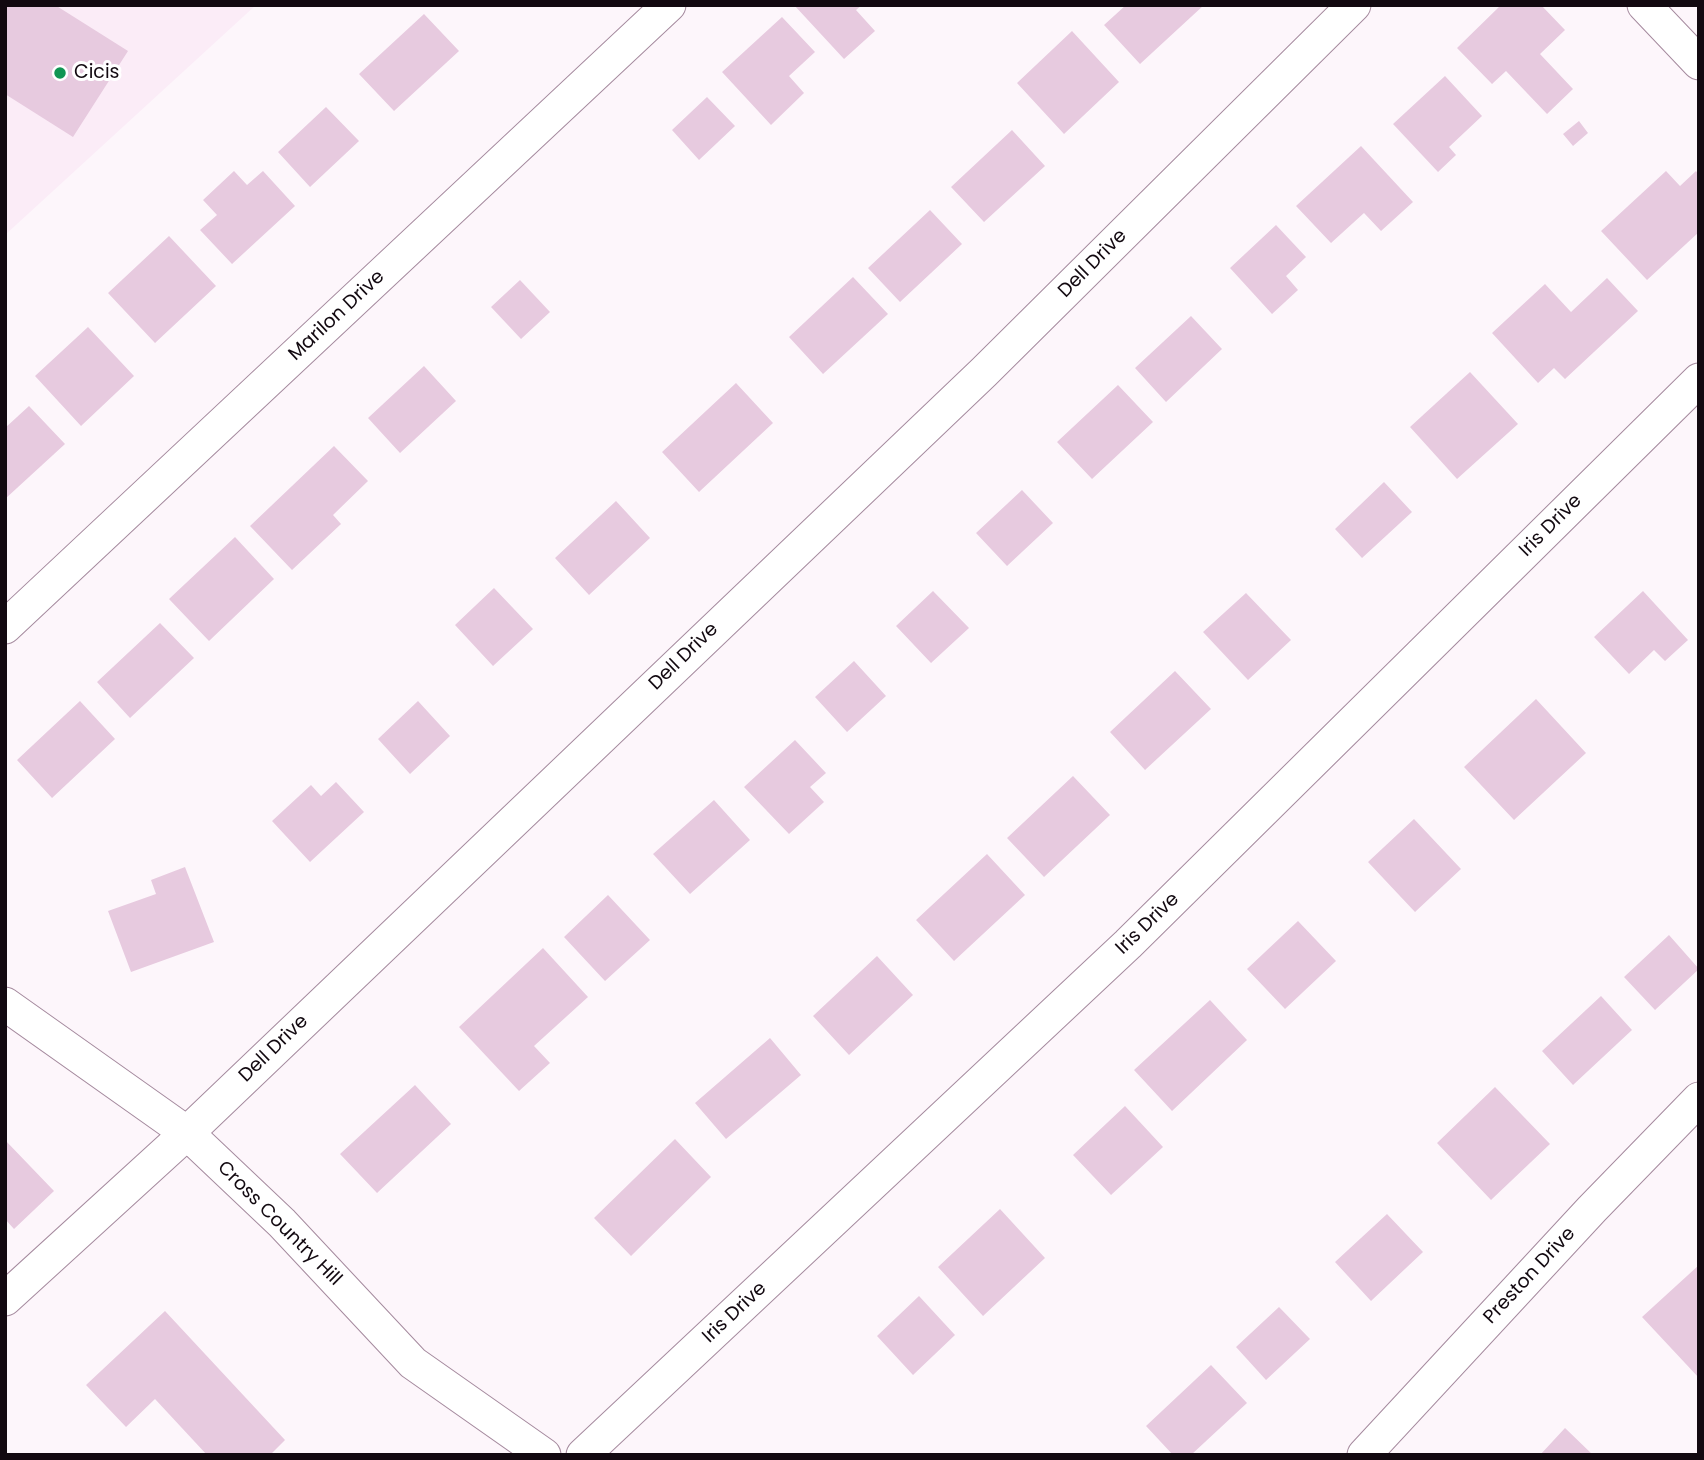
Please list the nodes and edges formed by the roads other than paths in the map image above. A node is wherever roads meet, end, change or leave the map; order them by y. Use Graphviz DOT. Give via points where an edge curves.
graph roads {
  1 [pos="669,5"];
  2 [pos="1354,5"];
  3 [pos="1644,5"];
  4 [pos="1699,63"];
  5 [pos="1699,380"];
  6 [pos="5,627"];
  7 [pos="5,1004"];
  8 [pos="1699,1099"];
  9 [pos="187,1133"];
  10 [pos="5,1299"];
  11 [pos="544,1455"];
  12 [pos="583,1455"];
  13 [pos="1364,1455"];
  1 -- 6 [label="street, Marilon Drive"];
  2 -- 9 [label="street, Dell Drive" via="984,372"];
  3 -- 4 [label="street"];
  5 -- 12 [label="street, Iris Drive" via="1128,944"];
  7 -- 9 [label="street, Cross Country Hill"];
  8 -- 13 [label="street, Preston Drive"];
  9 -- 10 [label="street, Dell Drive"];
  9 -- 11 [label="street, Cross Country Hill" via="282,1223 413,1363"];
}
